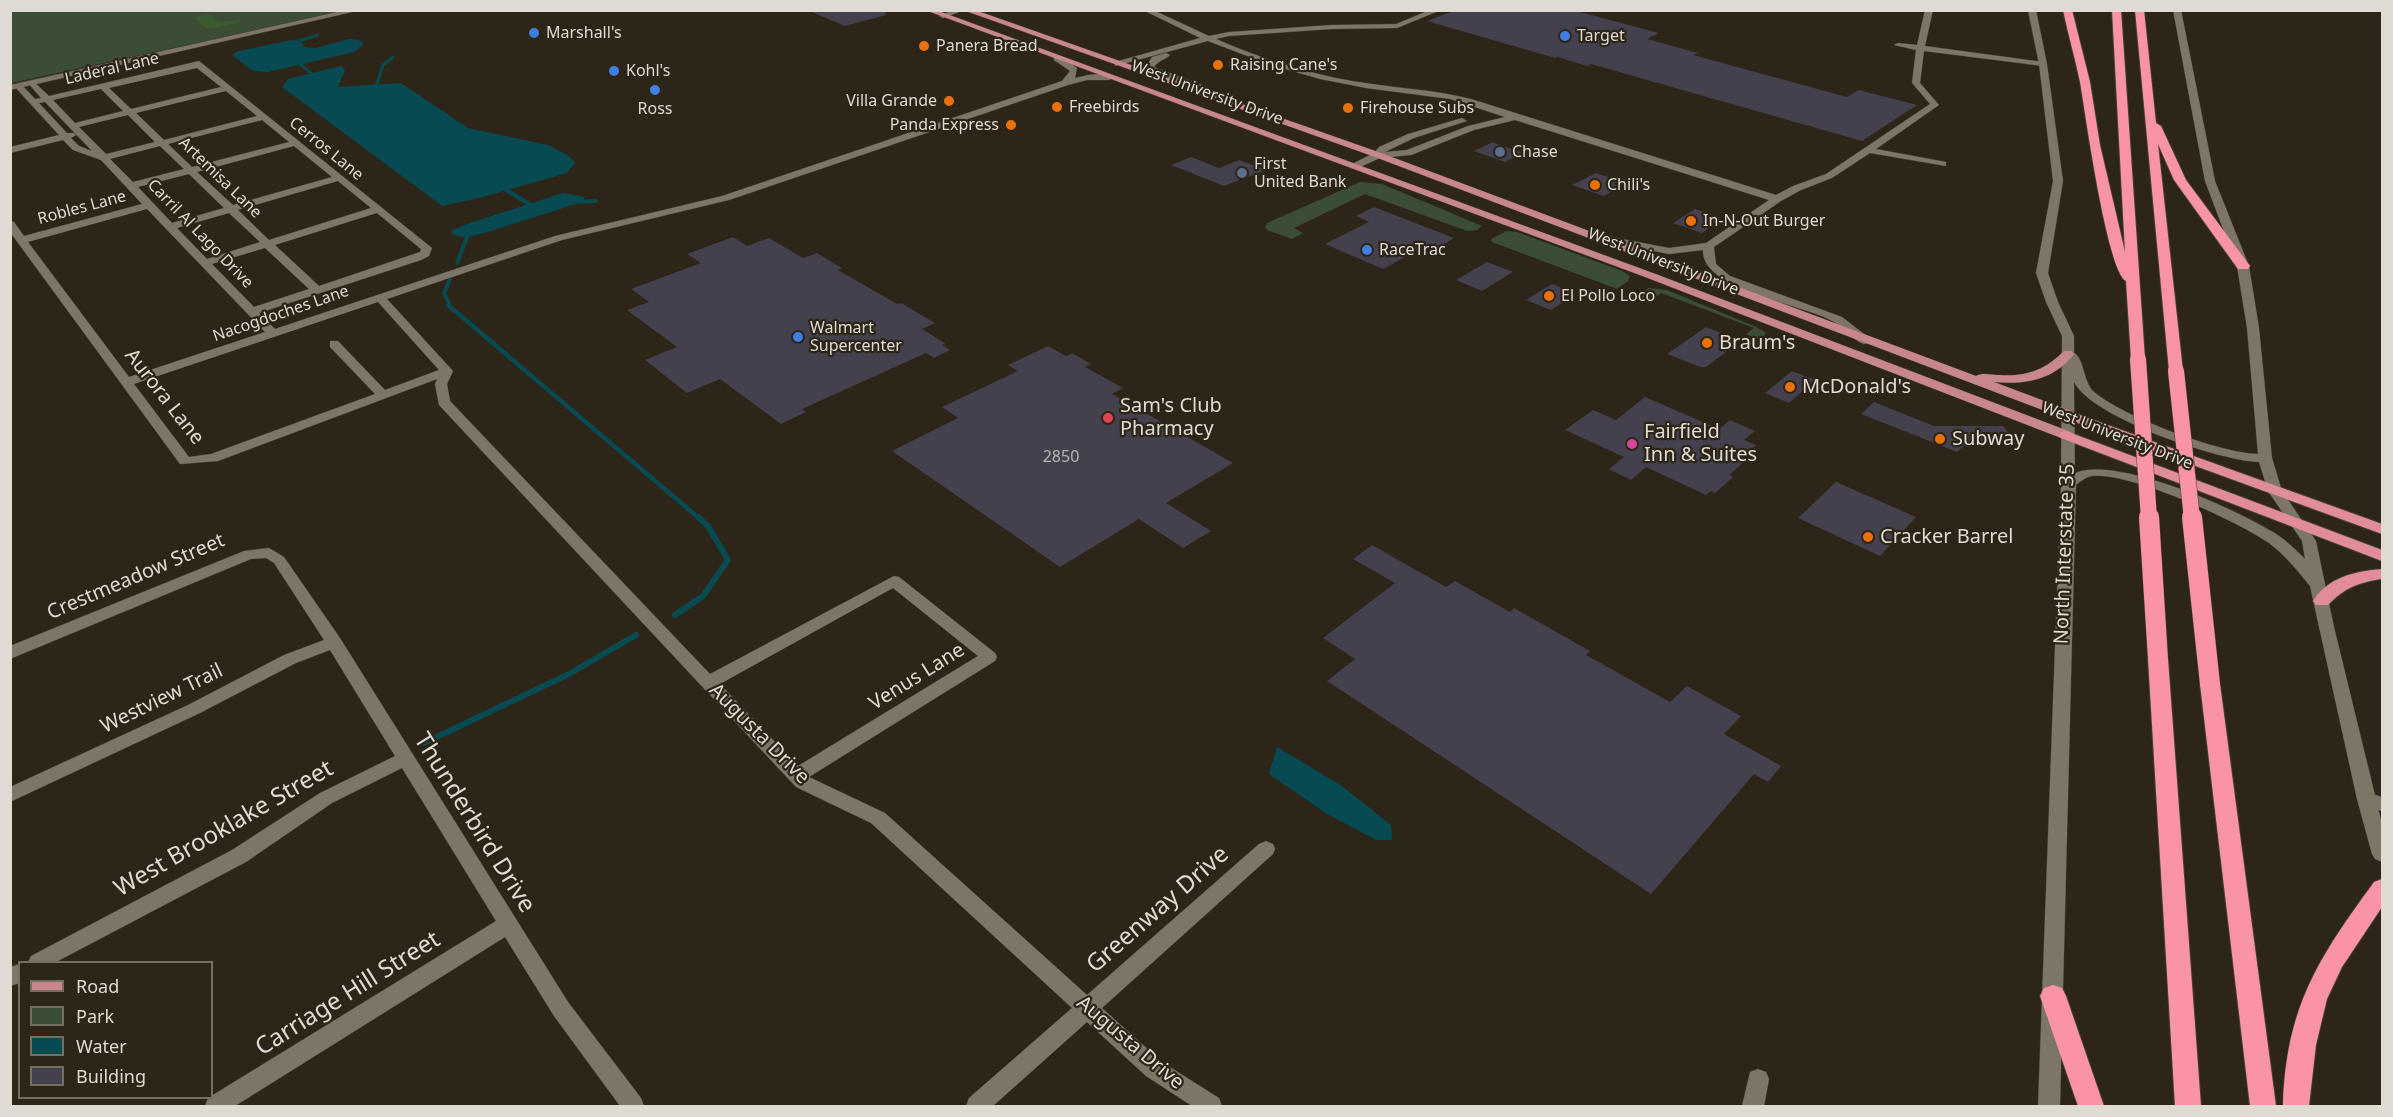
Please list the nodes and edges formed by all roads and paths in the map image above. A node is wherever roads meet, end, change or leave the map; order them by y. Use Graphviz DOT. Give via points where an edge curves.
graph roads {
  1 [pos="358,10"];
  2 [pos="928,10"];
  3 [pos="962,10"];
  4 [pos="966,10"];
  5 [pos="1146,10"];
  6 [pos="1438,10"];
  7 [pos="1929,10"];
  8 [pos="2032,10"];
  9 [pos="2116,10"];
  10 [pos="2139,10"];
  11 [pos="2177,10"];
  12 [pos="979,11"];
  13 [pos="2067,12"];
  14 [pos="943,16"];
  15 [pos="1208,39"];
  16 [pos="1189,45"];
  17 [pos="1898,45"];
  18 [pos="1921,46"];
  19 [pos="1069,47"];
  20 [pos="1057,58"];
  21 [pos="2043,62"];
  22 [pos="197,64"];
  23 [pos="1118,64"];
  24 [pos="1133,69"];
  25 [pos="1109,77"];
  26 [pos="32,83"];
  27 [pos="1065,83"];
  28 [pos="14,87"];
  29 [pos="103,87"];
  30 [pos="228,88"];
  31 [pos="47,99"];
  32 [pos="33,102"];
  33 [pos="1232,104"];
  34 [pos="1497,111"];
  35 [pos="129,112"];
  36 [pos="2150,113"];
  37 [pos="263,117"];
  38 [pos="1516,117"];
  39 [pos="76,130"];
  40 [pos="65,137"];
  41 [pos="162,143"];
  42 [pos="295,143"];
  43 [pos="10,150"];
  44 [pos="1869,150"];
  45 [pos="1377,155"];
  46 [pos="103,158"];
  47 [pos="1943,164"];
  48 [pos="1355,166"];
  49 [pos="191,171"];
  50 [pos="338,178"];
  51 [pos="131,186"];
  52 [pos="1778,199"];
  53 [pos="149,205"];
  54 [pos="231,209"];
  55 [pos="377,210"];
  56 [pos="10,224"];
  57 [pos="170,227"];
  58 [pos="1570,228"];
  59 [pos="22,240"];
  60 [pos="267,244"];
  61 [pos="1709,246"];
  62 [pos="204,262"];
  63 [pos="1666,264"];
  64 [pos="2243,266"];
  65 [pos="1649,275"];
  66 [pos="317,291"];
  67 [pos="2135,292"];
  68 [pos="380,298"];
  69 [pos="251,312"];
  70 [pos="273,334"];
  71 [pos="2068,336"];
  72 [pos="1864,340"];
  73 [pos="334,344"];
  74 [pos="2068,354"];
  75 [pos="1941,369"];
  76 [pos="447,371"];
  77 [pos="127,382"];
  78 [pos="383,395"];
  79 [pos="2066,414"];
  80 [pos="2066,435"];
  81 [pos="2265,458"];
  82 [pos="2068,485"];
  83 [pos="2275,490"];
  84 [pos="2298,525"];
  85 [pos="2382,529"];
  86 [pos="2382,556"];
  87 [pos="279,560"];
  88 [pos="2382,574"];
  89 [pos="2321,597"];
  90 [pos="333,642"];
  91 [pos="10,652"];
  92 [pos="708,683"];
  93 [pos="404,759"];
  94 [pos="797,776"];
  95 [pos="10,795"];
  96 [pos="2374,802"];
  97 [pos="1266,849"];
  98 [pos="2382,854"];
  99 [pos="2382,889"];
  100 [pos="507,926"];
  101 [pos="42,961"];
  102 [pos="2053,996"];
  103 [pos="1086,1007"];
  104 [pos="1758,1079"];
  105 [pos="216,1107"];
  106 [pos="633,1107"];
  107 [pos="977,1107"];
  108 [pos="1211,1107"];
  109 [pos="1753,1107"];
  110 [pos="2049,1107"];
  111 [pos="2091,1107"];
  112 [pos="2188,1107"];
  113 [pos="2263,1107"];
  114 [pos="2296,1107"];
  1 -- 26 [label="street"];
  2 -- 14 [label="main road, West University Drive"];
  3 -- 14 [label="street"];
  4 -- 19 [label="main road, West University Drive"];
  5 -- 15 [label="street"];
  6 -- 15 [label="street" via="1397,26 1248,32"];
  7 -- 18 [label="street"];
  8 -- 21 [label="street, North Interstate 35"];
  9 -- 67 [label="highway"];
  10 -- 36 [label="highway"];
  11 -- 64 [label="street" via="2212,190"];
  12 -- 19 [label="main road" via="1066,41"];
  13 -- 67 [label="highway" via="2085,82 2115,243"];
  14 -- 20 [label="main road, West University Drive"];
  14 -- 24 [label="main road" via="1048,49"];
  15 -- 16 [label="street"];
  15 -- 34 [label="street" via="1310,74 1351,84 1436,92"];
  16 -- 23 [label="street"];
  16 -- 33 [label="street" via="1155,59 1149,69 1203,88"];
  17 -- 18 [label="street"];
  18 -- 21 [label="street"];
  18 -- 44 [label="street" via="1916,83 1935,105"];
  19 -- 23 [label="main road, West University Drive"];
  20 -- 25 [label="main road, West University Drive"];
  20 -- 27 [label="street" via="1074,70"];
  21 -- 71 [label="street, North Interstate 35" via="2058,181 2042,273"];
  22 -- 29 [label="street, Laderal Lane"];
  22 -- 30 [label="street, Cerros Lane"];
  23 -- 24 [label="main road, West University Drive"];
  24 -- 33 [label="main road, West University Drive"];
  25 -- 27 [label="street, Nacogdoches Lane"];
  25 -- 48 [label="main road, West University Drive"];
  26 -- 28 [label="street"];
  26 -- 31 [label="street, Carril Al Lago Drive"];
  27 -- 68 [label="street, Nacogdoches Lane" via="725,198 559,238"];
  28 -- 32 [label="street, Carril Al Lago Drive"];
  29 -- 31 [label="street, Laderal Lane"];
  29 -- 35 [label="street, Artemisa Lane"];
  30 -- 35 [label="street"];
  30 -- 37 [label="street, Cerros Lane"];
  31 -- 32 [label="street, Laderal Lane"];
  31 -- 39 [label="street, Carril Al Lago Drive"];
  32 -- 40 [label="street, Carril Al Lago Drive"];
  33 -- 45 [label="main road, West University Drive"];
  34 -- 38 [label="street"];
  34 -- 45 [label="street" via="1411,136"];
  35 -- 39 [label="street"];
  35 -- 41 [label="street, Artemisa Lane"];
  36 -- 64 [label="highway" via="2180,180"];
  36 -- 113 [label="highway, bridge" via="2210,684"];
  37 -- 41 [label="street"];
  37 -- 42 [label="street, Cerros Lane"];
  38 -- 45 [label="street" via="1471,128 1408,153"];
  38 -- 52 [label="street"];
  39 -- 40 [label="street"];
  39 -- 46 [label="street, Carril Al Lago Drive"];
  40 -- 43 [label="street"];
  40 -- 46 [label="street, Carril Al Lago Drive" via="75,148"];
  41 -- 46 [label="street"];
  41 -- 49 [label="street, Artemisa Lane"];
  42 -- 49 [label="street"];
  42 -- 50 [label="street, Cerros Lane"];
  44 -- 47 [label="street"];
  44 -- 52 [label="street" via="1829,176"];
  45 -- 48 [label="street"];
  45 -- 58 [label="main road, West University Drive"];
  46 -- 51 [label="street, Carril Al Lago Drive"];
  48 -- 65 [label="main road, West University Drive"];
  49 -- 51 [label="street"];
  49 -- 54 [label="street, Artemisa Lane"];
  50 -- 54 [label="street"];
  50 -- 55 [label="street, Cerros Lane"];
  51 -- 53 [label="street, Carril Al Lago Drive"];
  52 -- 61 [label="street"];
  53 -- 57 [label="street, Carril Al Lago Drive"];
  53 -- 59 [label="street, Robles Lane"];
  54 -- 57 [label="street"];
  54 -- 60 [label="street, Artemisa Lane"];
  55 -- 60 [label="street"];
  55 -- 66 [label="street, Cerros Lane" via="427,248 425,254"];
  56 -- 59 [label="street, Aurora Lane"];
  57 -- 62 [label="street, Carril Al Lago Drive"];
  58 -- 61 [label="street" via="1622,244 1669,251"];
  58 -- 63 [label="main road, West University Drive"];
  59 -- 77 [label="street, Aurora Lane"];
  60 -- 62 [label="street"];
  60 -- 66 [label="street, Artemisa Lane"];
  61 -- 72 [label="street" via="1707,255 1712,267 1726,278 1838,319"];
  62 -- 69 [label="street, Carril Al Lago Drive"];
  63 -- 65 [label="main road"];
  63 -- 72 [label="main road, West University Drive"];
  64 -- 81 [label="street"];
  65 -- 80 [label="main road, West University Drive"];
  66 -- 69 [label="street"];
  67 -- 112 [label="highway, bridge"];
  68 -- 70 [label="street, Nacogdoches Lane"];
  68 -- 76 [label="street"];
  69 -- 70 [label="street, Carril Al Lago Drive"];
  70 -- 77 [label="street, Nacogdoches Lane"];
  71 -- 74 [label="street, North Interstate 35"];
  71 -- 81 [label="street" via="2083,386 2101,403 2223,452"];
  72 -- 75 [label="main road, West University Drive"];
  73 -- 78 [label="street"];
  74 -- 75 [label="main road" via="2049,372 2019,379 1983,378"];
  74 -- 79 [label="street, North Interstate 35"];
  75 -- 79 [label="main road, West University Drive"];
  76 -- 78 [label="street, Aurora Lane"];
  76 -- 92 [label="street, Augusta Drive" via="441,384 444,402"];
  77 -- 78 [label="street, Aurora Lane" via="185,461 213,458"];
  79 -- 80 [label="street, North Interstate 35"];
  79 -- 83 [label="highway, West University Drive"];
  80 -- 82 [label="street, North Interstate 35"];
  80 -- 84 [label="highway, West University Drive"];
  81 -- 83 [label="street"];
  82 -- 89 [label="street" via="2085,473 2110,473 2226,514 2289,552 2302,564"];
  82 -- 102 [label="street, North Interstate 35"];
  83 -- 84 [label="street"];
  83 -- 85 [label="highway, West University Drive"];
  84 -- 86 [label="highway, West University Drive"];
  84 -- 89 [label="street" via="2309,541"];
  87 -- 90 [label="street, Thunderbird Drive"];
  87 -- 91 [label="street, Crestmeadow Street" via="269,553 249,554"];
  88 -- 89 [label="highway" via="2345,581"];
  89 -- 96 [label="street"];
  90 -- 93 [label="street, Thunderbird Drive"];
  90 -- 95 [label="street, Westview Trail" via="290,659 194,709"];
  92 -- 94 [label="street, Augusta Drive"];
  92 -- 94 [label="street, Venus Lane" via="894,581 989,657"];
  93 -- 100 [label="street, Thunderbird Drive"];
  93 -- 101 [label="street, West Brooklake Street" via="326,798 239,856"];
  94 -- 103 [label="street, Augusta Drive" via="878,818"];
  96 -- 98 [label="street"];
  97 -- 103 [label="street, Greenway Drive"];
  99 -- 114 [label="highway" via="2320,985 2307,1024"];
  100 -- 105 [label="street, Carriage Hill Street"];
  100 -- 106 [label="street, Thunderbird Drive" via="561,1010"];
  102 -- 110 [label="street, North Interstate 35"];
  102 -- 111 [label="highway"];
  103 -- 107 [label="street, Greenway Drive"];
  103 -- 108 [label="street, Augusta Drive" via="1154,1069"];
  104 -- 109 [label="street"];
}
